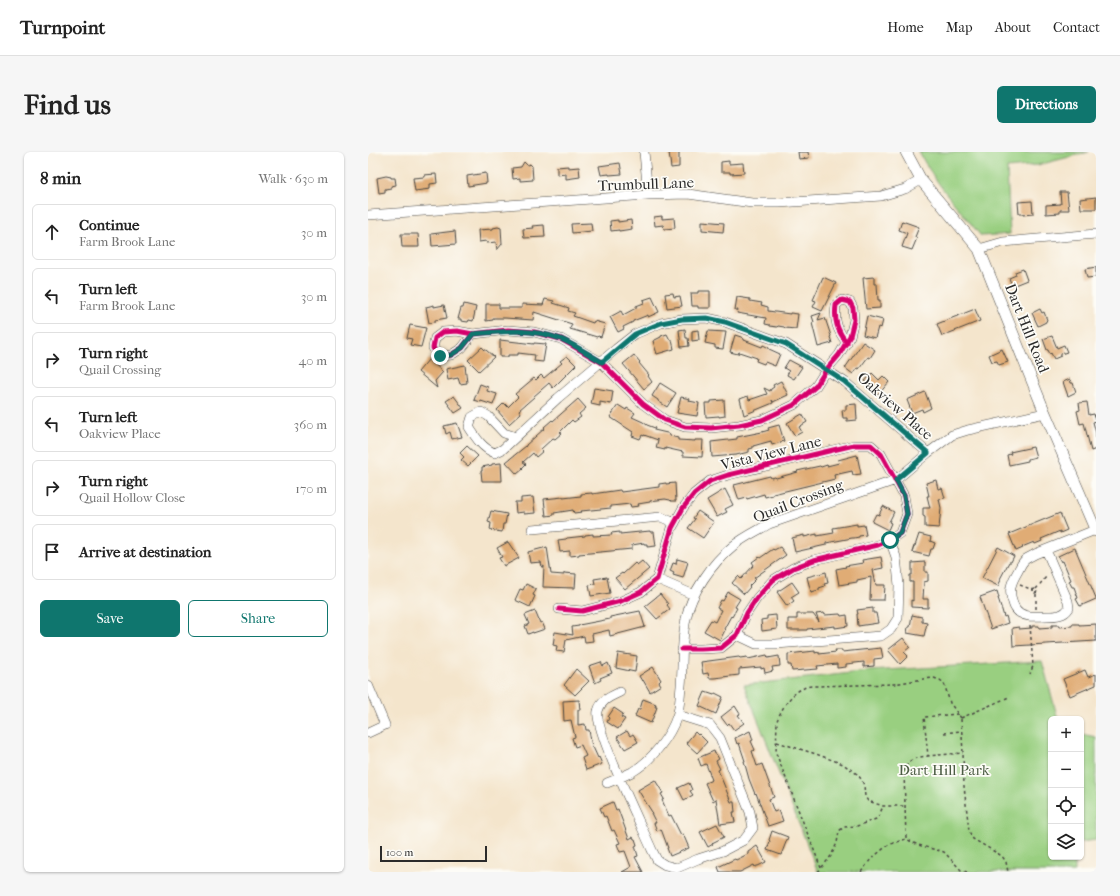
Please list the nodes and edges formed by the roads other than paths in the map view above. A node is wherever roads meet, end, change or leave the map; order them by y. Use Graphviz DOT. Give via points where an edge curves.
graph roads {
  1 [pos="644,152"];
  2 [pos="906,152"];
  3 [pos="921,180"];
  4 [pos="648,195"];
  5 [pos="368,216"];
  6 [pos="1096,234"];
  7 [pos="979,249"];
  8 [pos="473,334"];
  9 [pos="847,342"];
  10 [pos="602,362"];
  11 [pos="826,370"];
  12 [pos="1045,412"];
  13 [pos="516,437"];
  14 [pos="928,453"];
  15 [pos="896,480"];
  16 [pos="675,523"];
  17 [pos="532,530"];
  18 [pos="1096,530"];
  19 [pos="890,540"];
  20 [pos="1046,550"];
  21 [pos="657,579"];
  22 [pos="694,595"];
  23 [pos="559,609"];
  24 [pos="737,635"];
  25 [pos="682,649"];
  26 [pos="368,685"];
  27 [pos="620,692"];
  28 [pos="678,715"];
  29 [pos="368,733"];
  30 [pos="619,778"];
  31 [pos="607,784"];
  1 -- 4 [label="street"];
  2 -- 3 [label="main road, Dart Hill Road"];
  3 -- 4 [label="street, Trumbull Lane" via="905,189 881,196 787,202 752,203 688,194"];
  3 -- 7 [label="main road, Dart Hill Road"];
  4 -- 5 [label="street, Trumbull Lane"];
  6 -- 7 [label="street" via="1003,242"];
  7 -- 12 [label="main road, Dart Hill Road"];
  8 -- 10 [label="street" via="508,330 534,332 561,339"];
  9 -- 11 [label="street"];
  10 -- 11 [label="street, Oakview Place" via="635,334 661,323 707,318 786,344"];
  10 -- 11 [label="street" via="642,404 665,420 684,427 711,428 762,420 794,404 816,386"];
  10 -- 13 [label="street, Oakview Place"];
  11 -- 14 [label="street, Oakview Place" via="845,382"];
  12 -- 14 [label="street, Quail Crossing" via="952,435"];
  12 -- 18 [label="main road, Dart Hill Road"];
  13 -- 13 [label="street, Oakview Place" via="503,449 495,453 488,451 469,427 472,417 481,412 504,433"];
  14 -- 15 [label="street, Quail Crossing"];
  15 -- 16 [label="street, Vista View Lane" via="881,454 871,445 854,444 710,481 694,494"];
  15 -- 19 [label="street" via="904,496 907,514 900,533"];
  15 -- 22 [label="street, Quail Crossing" via="769,524 750,534 718,561"];
  16 -- 17 [label="street" via="661,518 650,518"];
  16 -- 21 [label="street, Vista View Lane"];
  18 -- 20 [label="street"];
  19 -- 24 [label="street" via="814,560 793,568 773,580 747,613"];
  19 -- 24 [label="street" via="897,564 898,618 891,629 881,636 756,644"];
  20 -- 20 [label="street" via="1026,559 1010,588 1014,606 1024,615 1056,616 1069,608"];
  21 -- 22 [label="street"];
  21 -- 23 [label="street" via="641,592 621,601 582,611"];
  22 -- 25 [label="street, Quail Crossing" via="686,618"];
  24 -- 25 [label="street" via="721,648"];
  25 -- 28 [label="street, Quail Crossing"];
  26 -- 29 [label="street" via="385,726"];
  27 -- 30 [label="street" via="605,699 597,712 599,726"];
  28 -- 30 [label="street, Quail Crossing" via="668,735 645,762"];
  28 -- 30 [label="street" via="710,725 720,738 750,812 753,828 744,840 723,852 677,868 665,865 658,860 652,850"];
  30 -- 31 [label="street, Quail Crossing"];
}
